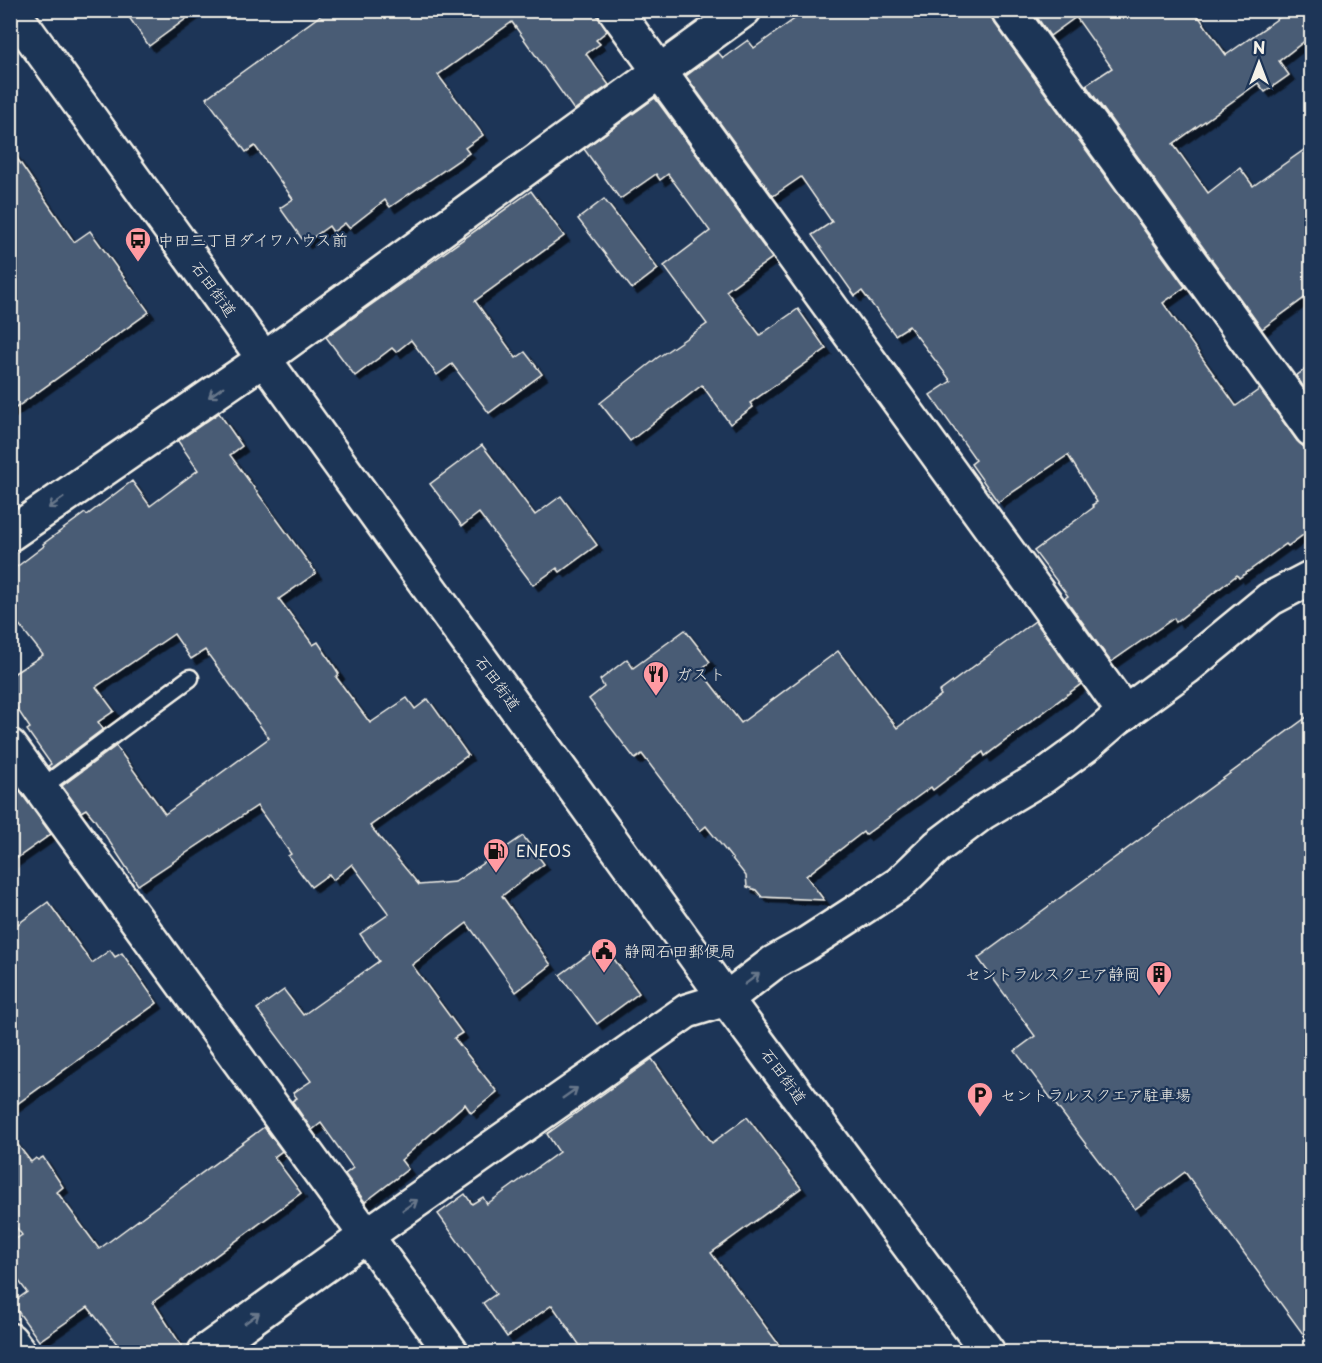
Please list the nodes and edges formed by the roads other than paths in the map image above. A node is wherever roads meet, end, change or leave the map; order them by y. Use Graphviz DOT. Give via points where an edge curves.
graph roads {
  1 [pos="12,10"];
  2 [pos="615,10"];
  3 [pos="744,10"];
  4 [pos="1008,10"];
  5 [pos="659,72"];
  6 [pos="264,359"];
  7 [pos="1311,430"];
  8 [pos="10,534"];
  9 [pos="1311,577"];
  10 [pos="190,678"];
  11 [pos="1125,713"];
  12 [pos="10,746"];
  13 [pos="41,788"];
  14 [pos="726,999"];
  15 [pos="366,1236"];
  16 [pos="10,1340"];
  17 [pos="19,1353"];
  18 [pos="204,1353"];
  19 [pos="451,1353"];
  20 [pos="988,1353"];
  1 -- 6 [label="street, 石田街道"];
  2 -- 5 [label="street"];
  3 -- 5 [label="street"];
  4 -- 7 [label="street"];
  5 -- 6 [label="street"];
  5 -- 11 [label="street"];
  6 -- 8 [label="street, one-way"];
  6 -- 14 [label="street, 石田街道"];
  9 -- 11 [label="street" via="1270,599"];
  10 -- 13 [label="lane"];
  14 -- 11 [label="street, one-way" via="772,963 899,884 937,847 1044,776"];
  12 -- 13 [label="street"];
  13 -- 15 [label="street"];
  15 -- 14 [label="street, one-way" via="687,1011"];
  14 -- 20 [label="street, 石田街道"];
  18 -- 15 [label="street, one-way"];
  15 -- 19 [label="street"];
  16 -- 17 [label="street"];
}
